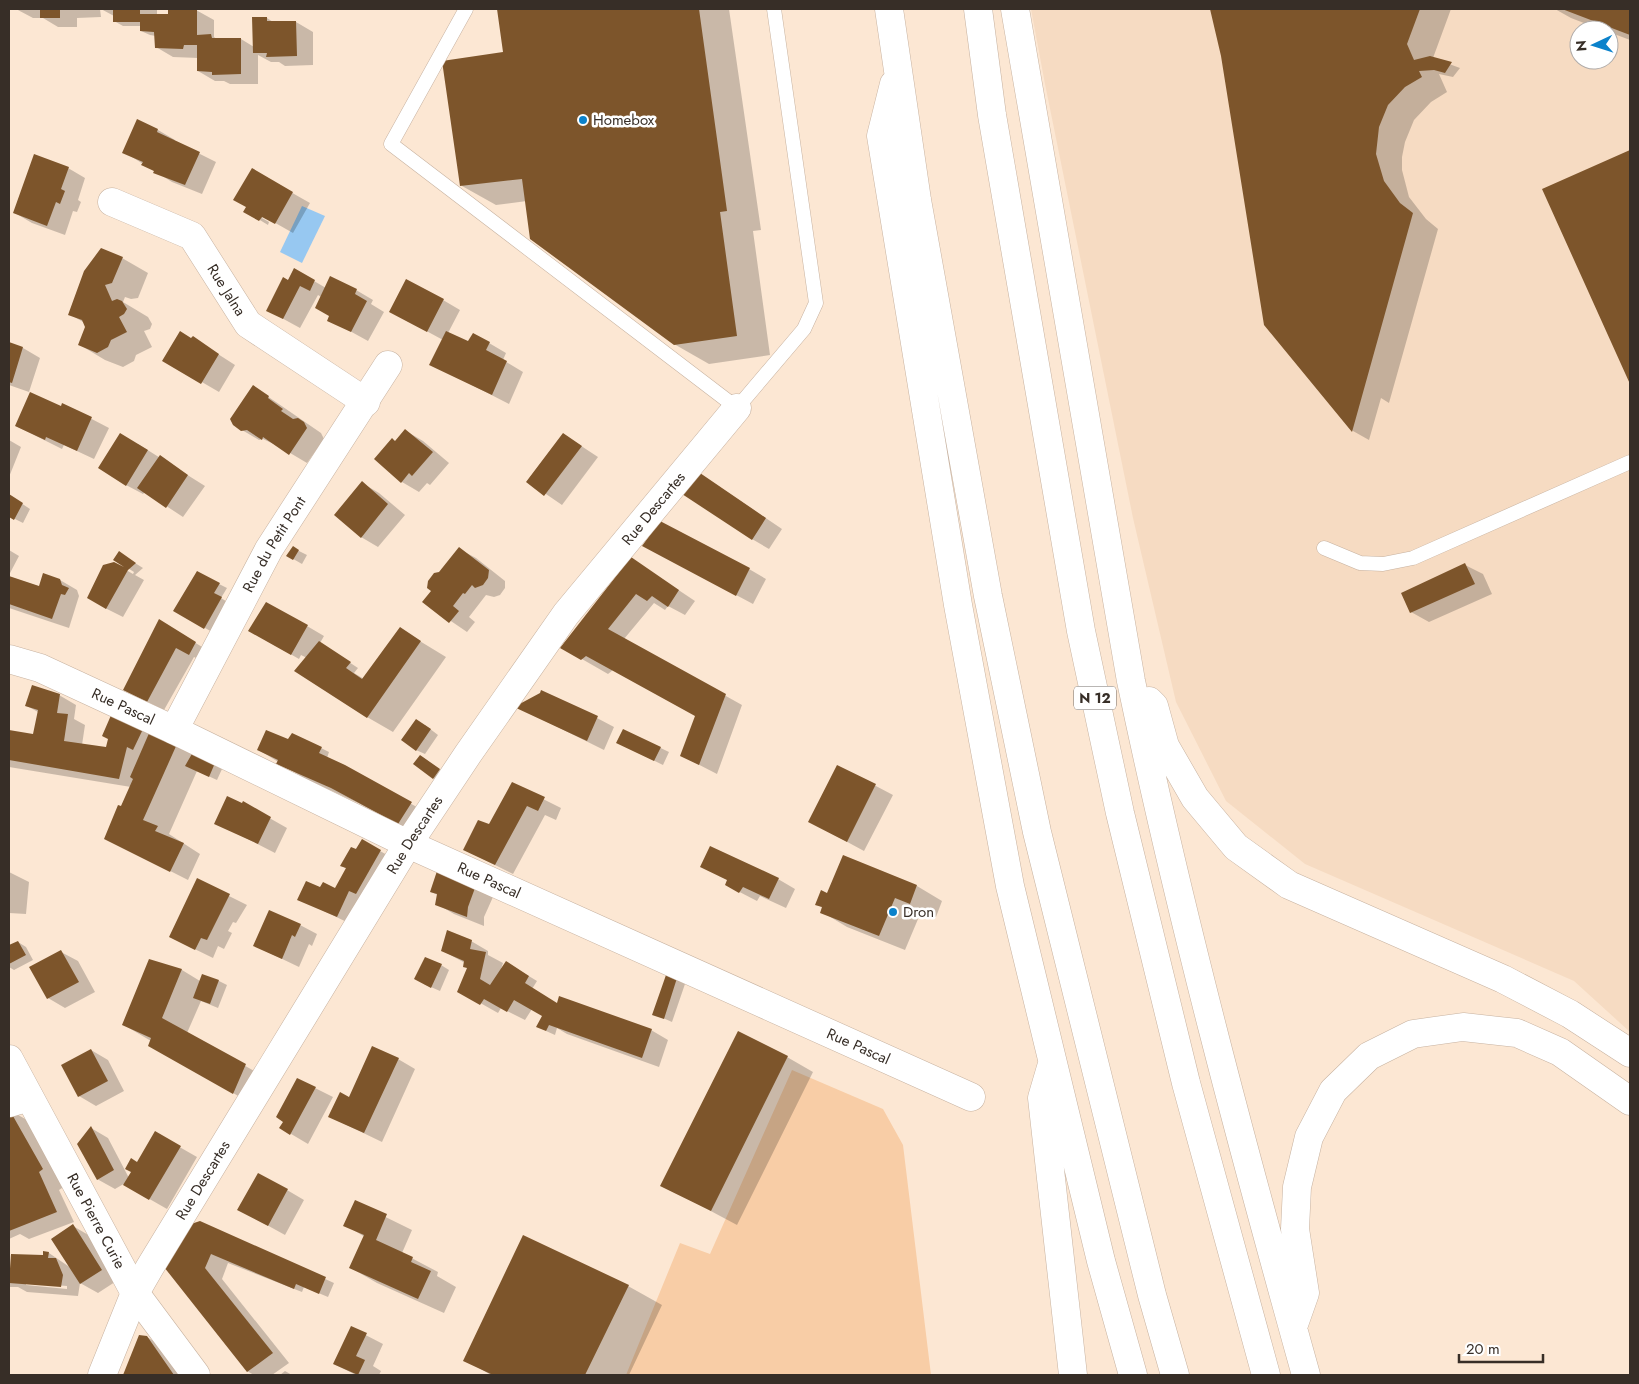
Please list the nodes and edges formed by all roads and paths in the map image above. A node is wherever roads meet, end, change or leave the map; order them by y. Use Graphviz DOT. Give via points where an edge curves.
graph roads {
  1 [pos="466,9"];
  2 [pos="774,9"];
  3 [pos="889,9"];
  4 [pos="978,9"];
  5 [pos="1014,9"];
  6 [pos="897,70"];
  7 [pos="112,202"];
  8 [pos="388,365"];
  9 [pos="366,402"];
  10 [pos="737,408"];
  11 [pos="1630,462"];
  12 [pos="1324,548"];
  13 [pos="9,660"];
  14 [pos="1131,681"];
  15 [pos="174,730"];
  16 [pos="408,844"];
  17 [pos="1630,1053"];
  18 [pos="9,1059"];
  19 [pos="1053,1063"];
  20 [pos="971,1097"];
  21 [pos="19,1100"];
  22 [pos="1630,1101"];
  23 [pos="135,1293"];
  24 [pos="1293,1327"];
  25 [pos="102,1375"];
  26 [pos="196,1375"];
  27 [pos="1073,1375"];
  28 [pos="1133,1375"];
  29 [pos="1174,1375"];
  30 [pos="1266,1375"];
  31 [pos="1306,1375"];
  1 -- 10 [label="lane" via="391,144"];
  2 -- 10 [label="lane" via="816,303 804,329"];
  3 -- 6 [label="main road"];
  4 -- 30 [label="main road, N 12" via="992,115 1083,640 1120,812 1186,1083"];
  5 -- 14 [label="main road"];
  6 -- 19 [label="main road" via="881,136 892,209 958,605 1010,886"];
  6 -- 29 [label="main road" via="988,596 1037,832"];
  7 -- 9 [label="main road, Rue Jalna" via="192,236 248,324"];
  8 -- 9 [label="main road, Rue du Petit Pont"];
  9 -- 15 [label="main road, Rue du Petit Pont" via="269,549"];
  10 -- 16 [label="main road, Rue Descartes" via="566,614"];
  11 -- 12 [label="lane" via="1413,558 1383,564 1360,563"];
  13 -- 15 [label="main road, Rue Pascal" via="40,668"];
  14 -- 17 [label="main road" via="1154,706 1165,746 1195,798 1236,847 1289,885 1503,979 1570,1014"];
  14 -- 24 [label="main road" via="1219,1055"];
  15 -- 16 [label="main road, Rue Pascal"];
  16 -- 20 [label="main road, Rue Pascal"];
  16 -- 23 [label="main road, Rue Descartes"];
  18 -- 21 [label="main road, Rue Pierre Curie"];
  19 -- 27 [label="main road" via="1042,1098"];
  19 -- 28 [label="main road" via="1101,1261"];
  21 -- 23 [label="main road, Rue Pierre Curie"];
  22 -- 24 [label="main road" via="1560,1052 1517,1033 1464,1027 1413,1034 1369,1056 1333,1091 1309,1136 1297,1187 1295,1229 1305,1293"];
  23 -- 25 [label="main road, Rue Descartes"];
  23 -- 26 [label="main road, Rue Pierre Curie"];
  24 -- 31 [label="main road"];
}
